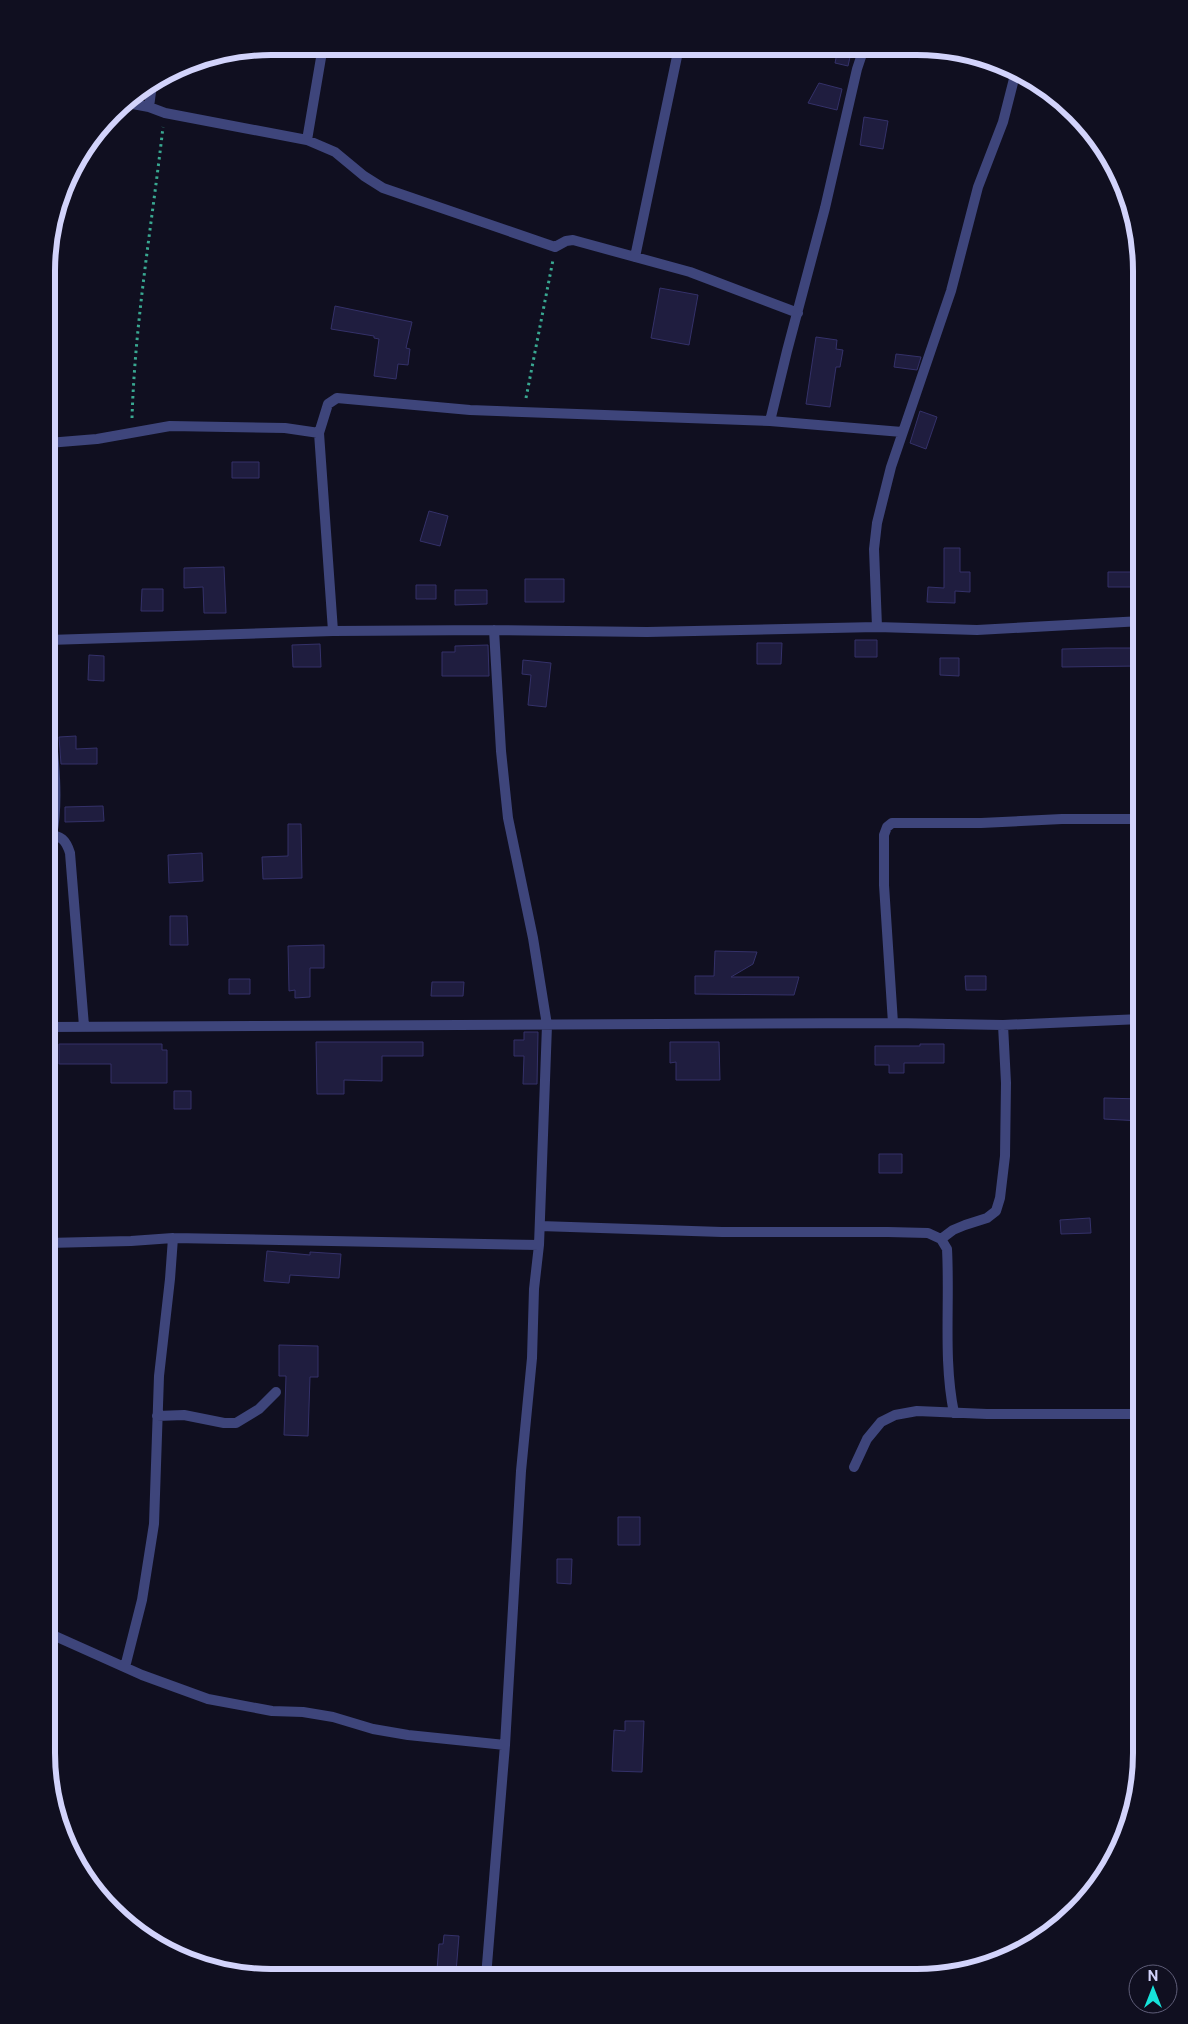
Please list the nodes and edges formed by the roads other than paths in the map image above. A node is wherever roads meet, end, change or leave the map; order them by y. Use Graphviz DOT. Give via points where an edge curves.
graph roads {
  1 [pos="321,55"];
  2 [pos="677,55"];
  3 [pos="862,55"];
  4 [pos="1014,78"];
  5 [pos="151,91"];
  6 [pos="133,105"];
  7 [pos="149,108"];
  8 [pos="307,140"];
  9 [pos="635,257"];
  10 [pos="798,313"];
  11 [pos="770,421"];
  12 [pos="902,432"];
  13 [pos="319,433"];
  14 [pos="55,442"];
  15 [pos="1133,621"];
  16 [pos="878,627"];
  17 [pos="494,630"];
  18 [pos="333,631"];
  19 [pos="55,640"];
  20 [pos="55,793"];
  21 [pos="1133,819"];
  22 [pos="55,822"];
  23 [pos="55,836"];
  24 [pos="1133,1019"];
  25 [pos="893,1024"];
  26 [pos="547,1025"];
  27 [pos="1003,1025"];
  28 [pos="84,1026"];
  29 [pos="55,1027"];
  30 [pos="540,1226"];
  31 [pos="173,1238"];
  32 [pos="942,1239"];
  33 [pos="55,1243"];
  34 [pos="539,1245"];
  35 [pos="276,1392"];
  36 [pos="954,1412"];
  37 [pos="1133,1414"];
  38 [pos="157,1416"];
  39 [pos="854,1467"];
  40 [pos="55,1636"];
  41 [pos="125,1667"];
  42 [pos="505,1745"];
  43 [pos="487,1969"];
  1 -- 8 [label="street"];
  2 -- 9 [label="street"];
  3 -- 10 [label="street"];
  4 -- 12 [label="street" via="1003,122 978,187 951,291"];
  5 -- 7 [label="street"];
  6 -- 7 [label="street"];
  7 -- 8 [label="street"];
  8 -- 9 [label="street" via="334,152 383,188 555,247 573,240"];
  9 -- 10 [label="street" via="690,272"];
  10 -- 11 [label="street"];
  11 -- 12 [label="street"];
  11 -- 13 [label="street" via="470,410 337,398 328,404"];
  12 -- 16 [label="street" via="877,523 874,549"];
  13 -- 14 [label="street" via="285,428 170,426 98,439"];
  13 -- 18 [label="street"];
  15 -- 16 [label="street" via="976,630"];
  16 -- 17 [label="street" via="646,632"];
  17 -- 18 [label="street"];
  17 -- 26 [label="street" via="508,818 534,938"];
  18 -- 19 [label="street"];
  20 -- 22 [label="street"];
  21 -- 25 [label="street" via="892,823 887,827 884,835 884,885"];
  23 -- 28 [label="street" via="67,842 70,853"];
  24 -- 27 [label="street"];
  25 -- 26 [label="street"];
  25 -- 27 [label="street"];
  26 -- 28 [label="street"];
  26 -- 30 [label="street"];
  27 -- 32 [label="street" via="1006,1083 1004,1156 998,1204 996,1211 987,1218 953,1230"];
  28 -- 29 [label="street"];
  30 -- 32 [label="street" via="722,1232 888,1232 928,1234"];
  30 -- 34 [label="street"];
  31 -- 33 [label="street"];
  31 -- 34 [label="street"];
  31 -- 38 [label="street"];
  32 -- 36 [label="street" via="947,1249 949,1389"];
  34 -- 42 [label="street" via="521,1471"];
  35 -- 38 [label="street" via="259,1409 236,1422 217,1422 184,1415"];
  36 -- 37 [label="street"];
  36 -- 39 [label="street" via="917,1411 895,1415 882,1422 867,1439"];
  38 -- 41 [label="street" via="154,1524 142,1600"];
  40 -- 41 [label="street"];
  41 -- 42 [label="street" via="208,1699 272,1711 333,1717 408,1735"];
  42 -- 43 [label="street"];
}
